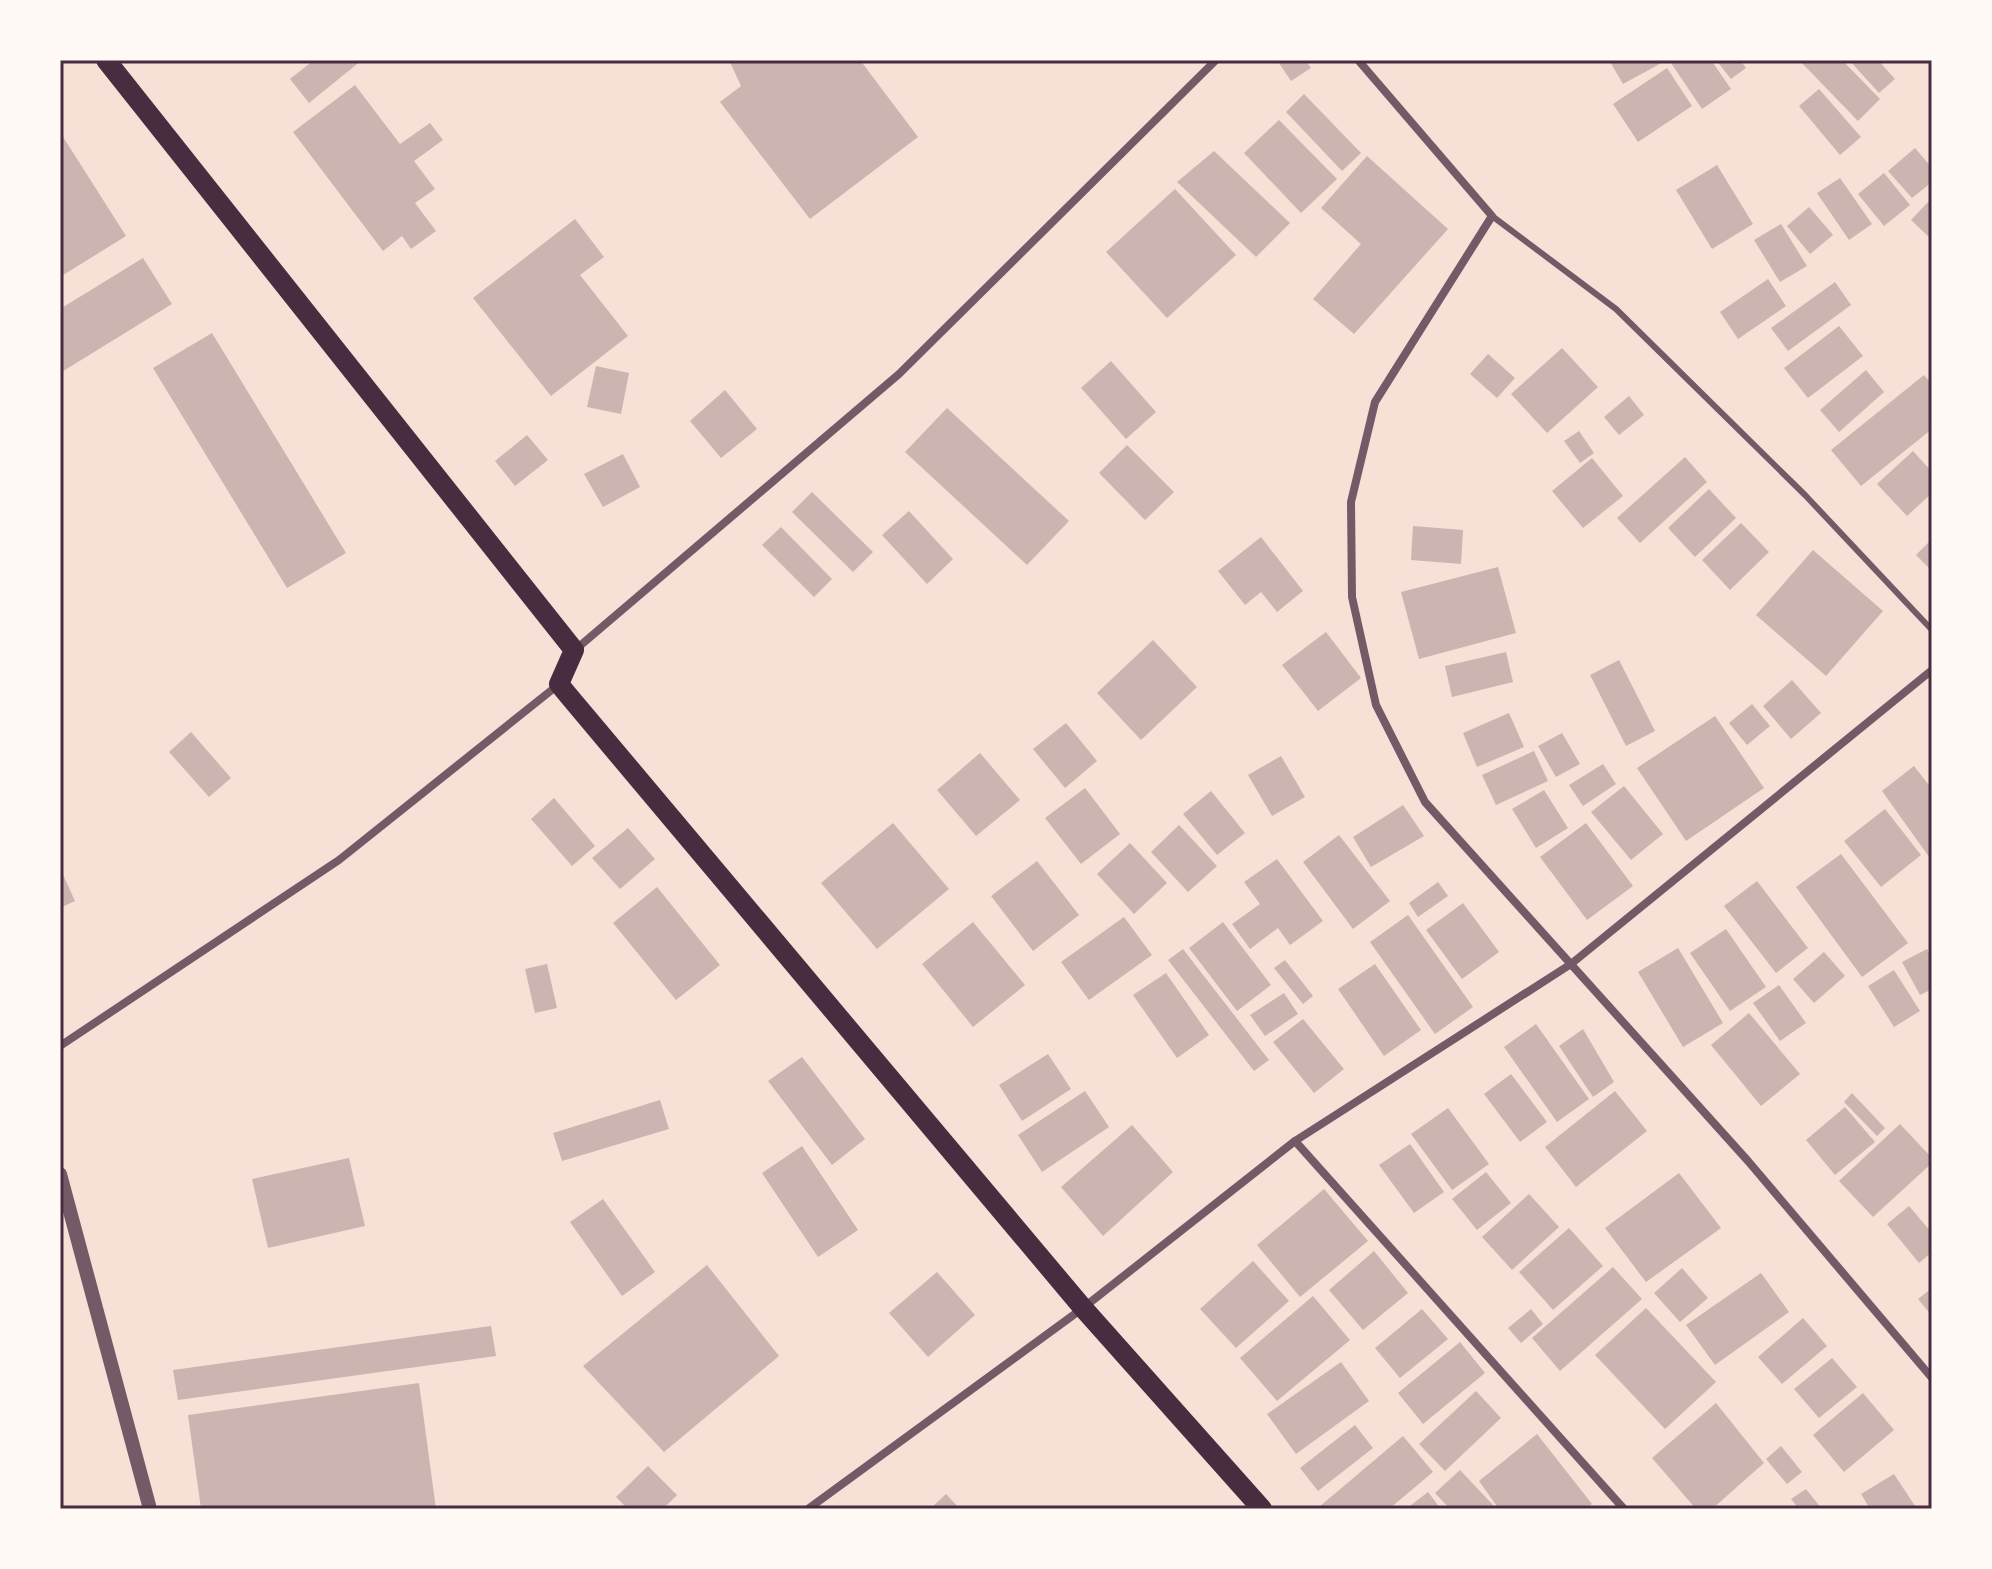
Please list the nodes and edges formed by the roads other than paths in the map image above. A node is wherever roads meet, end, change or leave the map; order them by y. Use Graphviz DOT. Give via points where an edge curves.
graph roads {
  1 [pos="106,60"];
  2 [pos="1216,60"];
  3 [pos="1358,60"];
  4 [pos="1492,216"];
  5 [pos="1932,630"];
  6 [pos="574,650"];
  7 [pos="1932,670"];
  8 [pos="559,684"];
  9 [pos="1571,964"];
  10 [pos="60,1046"];
  11 [pos="1295,1141"];
  12 [pos="60,1174"];
  13 [pos="1083,1308"];
  14 [pos="1932,1378"];
  15 [pos="150,1509"];
  16 [pos="808,1509"];
  17 [pos="1262,1509"];
  18 [pos="1624,1509"];
  1 -- 6 [label="main road"];
  2 -- 6 [label="street" via="899,374"];
  3 -- 4 [label="street"];
  4 -- 5 [label="lane" via="1616,309 1805,495"];
  4 -- 9 [label="street" via="1375,402 1351,502 1352,597 1376,705 1425,802"];
  6 -- 8 [label="main road"];
  7 -- 9 [label="street"];
  8 -- 10 [label="street" via="339,860"];
  8 -- 13 [label="main road"];
  9 -- 11 [label="street"];
  9 -- 14 [label="street"];
  11 -- 13 [label="street"];
  11 -- 18 [label="street"];
  12 -- 15 [label="street"];
  13 -- 16 [label="street"];
  13 -- 17 [label="main road"];
}
